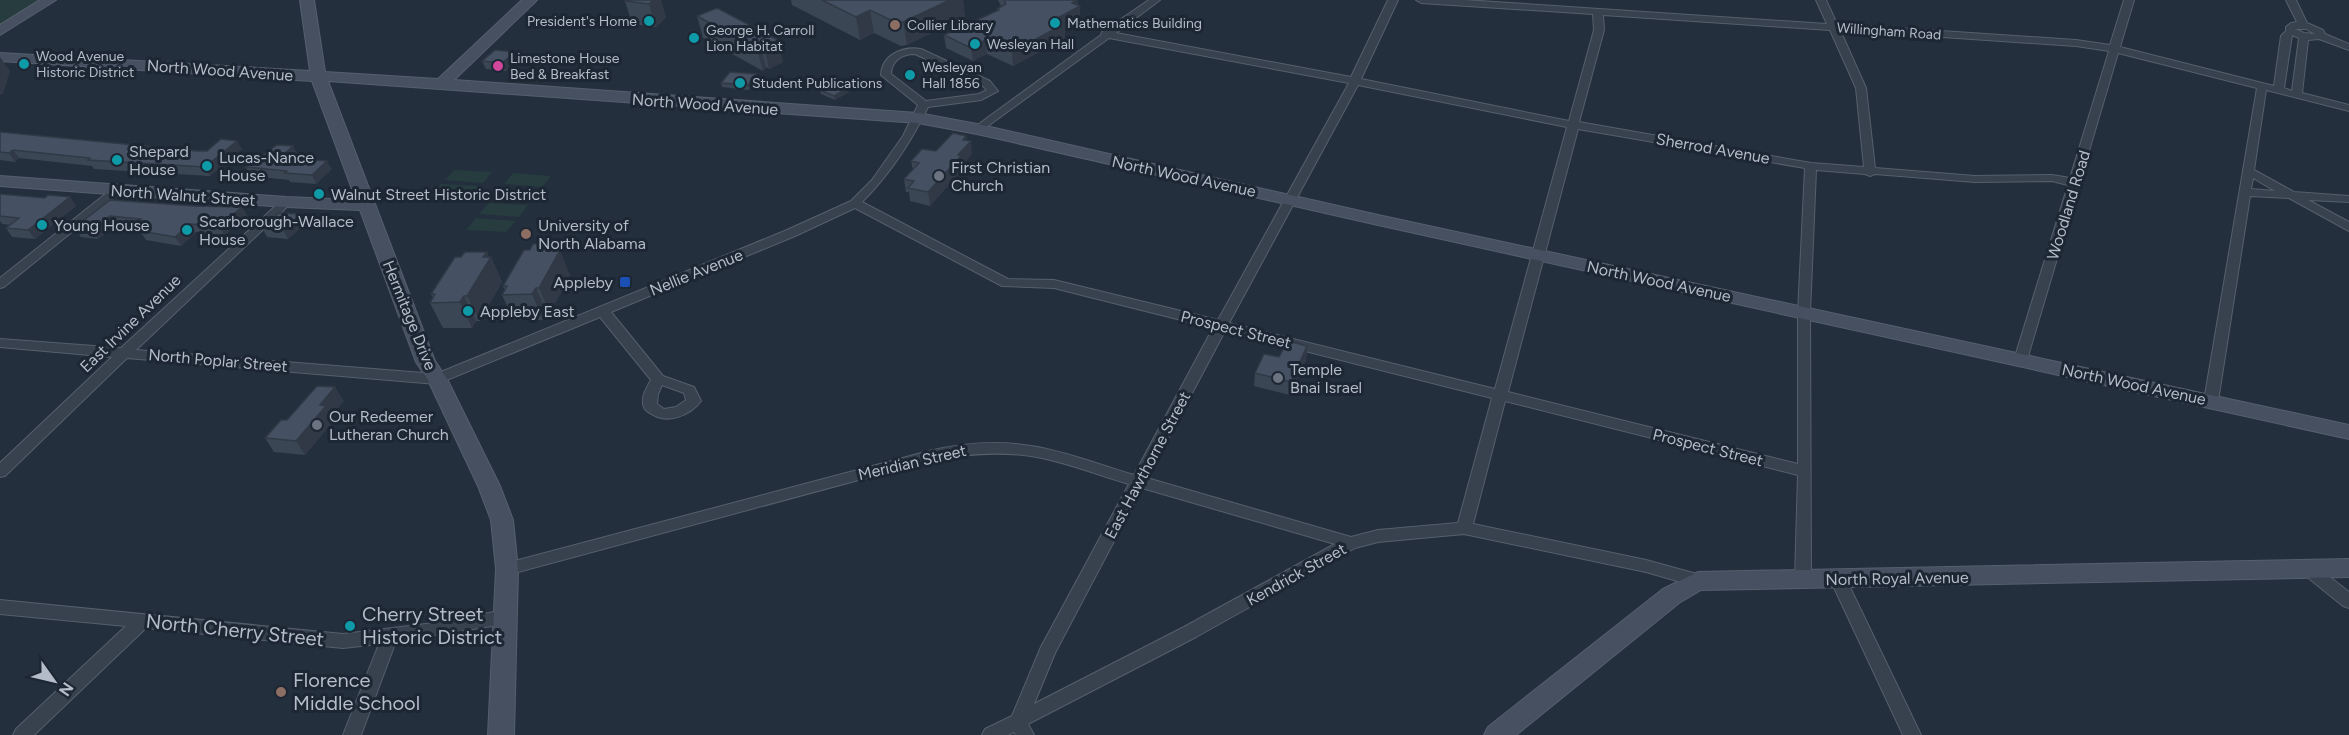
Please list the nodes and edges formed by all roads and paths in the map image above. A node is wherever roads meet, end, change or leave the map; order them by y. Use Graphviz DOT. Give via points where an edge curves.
graph roads {
  1 [pos="49,0"];
  2 [pos="307,0"];
  3 [pos="530,0"];
  4 [pos="1392,0"];
  5 [pos="1421,0"];
  6 [pos="1429,0"];
  7 [pos="1821,0"];
  8 [pos="2129,0"];
  9 [pos="2288,0"];
  10 [pos="1150,1"];
  11 [pos="1570,4"];
  12 [pos="1598,11"];
  13 [pos="2303,25"];
  14 [pos="1833,26"];
  15 [pos="0,31"];
  16 [pos="2291,31"];
  17 [pos="1105,34"];
  18 [pos="2304,36"];
  19 [pos="2320,36"];
  20 [pos="2349,47"];
  21 [pos="2115,49"];
  22 [pos="0,57"];
  23 [pos="2283,61"];
  24 [pos="2301,65"];
  25 [pos="318,76"];
  26 [pos="1355,81"];
  27 [pos="442,84"];
  28 [pos="2262,86"];
  29 [pos="2278,90"];
  30 [pos="2297,95"];
  31 [pos="2349,108"];
  32 [pos="921,111"];
  33 [pos="1574,123"];
  34 [pos="977,129"];
  35 [pos="1811,166"];
  36 [pos="2248,171"];
  37 [pos="1870,173"];
  38 [pos="0,181"];
  39 [pos="2075,183"];
  40 [pos="117,190"];
  41 [pos="2245,192"];
  42 [pos="2295,196"];
  43 [pos="2349,199"];
  44 [pos="1292,200"];
  45 [pos="286,202"];
  46 [pos="855,203"];
  47 [pos="367,205"];
  48 [pos="2349,227"];
  49 [pos="1539,255"];
  50 [pos="0,284"];
  51 [pos="602,310"];
  52 [pos="1804,313"];
  53 [pos="1221,326"];
  54 [pos="0,343"];
  55 [pos="125,352"];
  56 [pos="2021,360"];
  57 [pos="658,378"];
  58 [pos="437,379"];
  59 [pos="1501,395"];
  60 [pos="2211,401"];
  61 [pos="2349,432"];
  62 [pos="1805,471"];
  63 [pos="0,472"];
  64 [pos="1137,482"];
  65 [pos="1464,528"];
  66 [pos="1351,543"];
  67 [pos="2307,568"];
  68 [pos="2349,568"];
  69 [pos="507,569"];
  70 [pos="1803,579"];
  71 [pos="1838,579"];
  72 [pos="1698,581"];
  73 [pos="2349,601"];
  74 [pos="0,608"];
  75 [pos="505,617"];
  76 [pos="143,621"];
  77 [pos="390,636"];
  78 [pos="1021,729"];
  79 [pos="21,735"];
  80 [pos="352,735"];
  81 [pos="501,735"];
  82 [pos="991,735"];
  83 [pos="1497,735"];
  84 [pos="1912,735"];
  1 -- 15 [label="street"];
  2 -- 25 [label="street, Hermitage Drive"];
  3 -- 27 [label="street"];
  4 -- 26 [label="street, East Hawthorne Street"];
  5 -- 6 [label="street, Willingham Road"];
  6 -- 11 [label="street, Willingham Road"];
  7 -- 14 [label="street"];
  8 -- 21 [label="street, Woodland Road"];
  9 -- 13 [label="street"];
  10 -- 17 [label="street"];
  11 -- 12 [label="street, Willingham Road"];
  12 -- 14 [label="street, Willingham Road"];
  12 -- 33 [label="street" via="1599,30"];
  13 -- 16 [label="street" via="2291,25"];
  13 -- 19 [label="street" via="2318,30"];
  14 -- 21 [label="street, Willingham Road"];
  14 -- 37 [label="street" via="1861,88"];
  16 -- 18 [label="street"];
  16 -- 23 [label="street" via="2286,36"];
  17 -- 26 [label="street, Sherrod Avenue"];
  17 -- 34 [label="street"];
  18 -- 19 [label="street"];
  18 -- 24 [label="street"];
  19 -- 20 [label="street"];
  21 -- 28 [label="street, Willingham Road"];
  21 -- 39 [label="street, Woodland Road"];
  22 -- 25 [label="street, North Wood Avenue"];
  23 -- 24 [label="street"];
  23 -- 29 [label="street"];
  24 -- 30 [label="street"];
  25 -- 27 [label="street, North Wood Avenue"];
  25 -- 47 [label="street, Hermitage Drive"];
  26 -- 33 [label="street, Sherrod Avenue"];
  26 -- 44 [label="street, East Hawthorne Street"];
  27 -- 32 [label="street, North Wood Avenue"];
  28 -- 29 [label="street, Willingham Road"];
  28 -- 36 [label="street"];
  29 -- 30 [label="street, Willingham Road"];
  30 -- 31 [label="street, Willingham Road"];
  32 -- 32 [label="street" via="981,97 993,91 977,79 917,51 898,54 892,58 886,75"];
  32 -- 34 [label="street, North Wood Avenue"];
  32 -- 46 [label="street, Nellie Avenue" via="876,182"];
  33 -- 35 [label="street, Sherrod Avenue"];
  33 -- 49 [label="street"];
  34 -- 44 [label="street, North Wood Avenue"];
  35 -- 37 [label="street, Sherrod Avenue"];
  35 -- 52 [label="street"];
  36 -- 41 [label="street"];
  36 -- 42 [label="street"];
  37 -- 39 [label="street, Sherrod Avenue" via="1975,179 2052,178"];
  38 -- 40 [label="street, North Walnut Street"];
  39 -- 56 [label="street, Woodland Road"];
  40 -- 45 [label="street, North Walnut Street"];
  40 -- 50 [label="street"];
  41 -- 42 [label="street"];
  41 -- 60 [label="street"];
  42 -- 43 [label="street"];
  42 -- 48 [label="street"];
  44 -- 49 [label="street, North Wood Avenue"];
  44 -- 53 [label="street, East Hawthorne Street"];
  45 -- 47 [label="street, North Walnut Street"];
  45 -- 55 [label="street, East Irvine Avenue"];
  46 -- 51 [label="street, Nellie Avenue" via="792,233"];
  46 -- 53 [label="street, Prospect Street" via="1006,282 1054,284"];
  47 -- 58 [label="street, Hermitage Drive" via="426,362"];
  49 -- 52 [label="street, North Wood Avenue"];
  49 -- 59 [label="street"];
  51 -- 57 [label="street"];
  51 -- 58 [label="street, Nellie Avenue"];
  52 -- 56 [label="street, North Wood Avenue"];
  52 -- 62 [label="street"];
  53 -- 59 [label="street, Prospect Street"];
  53 -- 64 [label="street, East Hawthorne Street"];
  54 -- 55 [label="street, North Poplar Street"];
  55 -- 58 [label="street, North Poplar Street"];
  55 -- 63 [label="street, East Irvine Avenue"];
  56 -- 60 [label="street, North Wood Avenue"];
  58 -- 69 [label="street, Hermitage Drive" via="502,520"];
  59 -- 62 [label="street, Prospect Street"];
  59 -- 65 [label="street"];
  60 -- 61 [label="street, North Wood Avenue"];
  62 -- 70 [label="street"];
  64 -- 66 [label="street, Meridian Street"];
  64 -- 69 [label="street, Meridian Street" via="1033,451 964,448"];
  64 -- 78 [label="street, East Hawthorne Street" via="1047,652"];
  65 -- 66 [label="street, Kendrick Street" via="1378,536"];
  65 -- 72 [label="street, Kendrick Street" via="1646,566"];
  66 -- 78 [label="street, Kendrick Street"];
  67 -- 68 [label="street, North Royal Avenue"];
  67 -- 71 [label="street, North Royal Avenue"];
  67 -- 73 [label="street"];
  69 -- 75 [label="street, Hermitage Drive"];
  70 -- 71 [label="street, North Royal Avenue"];
  70 -- 72 [label="street, North Royal Avenue"];
  71 -- 84 [label="street"];
  72 -- 83 [label="street, North Royal Avenue" via="1671,597"];
  74 -- 76 [label="street, North Cherry Street"];
  75 -- 77 [label="street, North Cherry Street"];
  75 -- 81 [label="street, Hermitage Drive"];
  76 -- 77 [label="street, North Cherry Street" via="343,641"];
  76 -- 79 [label="street"];
  77 -- 80 [label="street"];
  78 -- 82 [label="street, Kendrick Street"];
}
